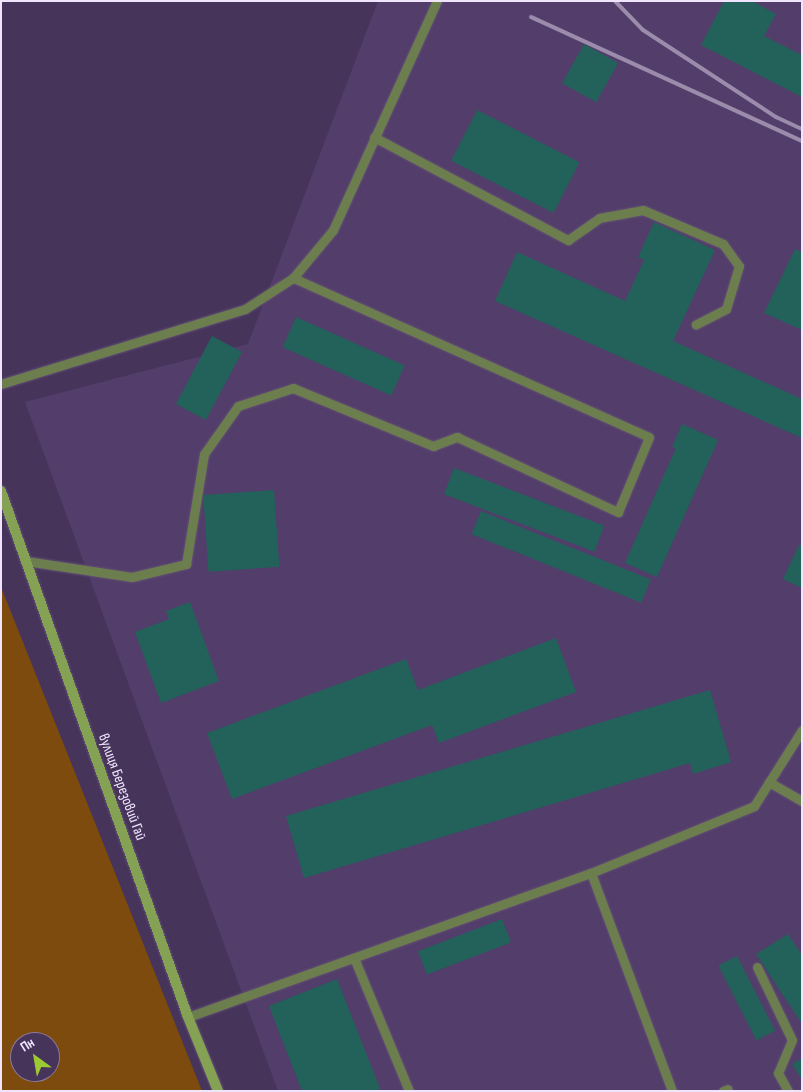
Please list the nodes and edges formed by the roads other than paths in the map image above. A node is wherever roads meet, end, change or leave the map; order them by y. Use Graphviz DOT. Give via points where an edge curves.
graph roads {
  1 [pos="437,1"];
  2 [pos="374,137"];
  3 [pos="293,278"];
  4 [pos="696,324"];
  5 [pos="1,384"];
  6 [pos="1,491"];
  7 [pos="26,561"];
  8 [pos="802,730"];
  9 [pos="769,782"];
  10 [pos="802,801"];
  11 [pos="591,873"];
  12 [pos="354,958"];
  13 [pos="758,967"];
  14 [pos="188,1017"];
  15 [pos="218,1091"];
  16 [pos="410,1091"];
  17 [pos="672,1091"];
  18 [pos="788,1091"];
  1 -- 2 [label="lane"];
  2 -- 3 [label="lane" via="333,230"];
  2 -- 4 [label="lane" via="568,240 599,218 643,210 723,244 739,266 726,309"];
  3 -- 5 [label="lane" via="245,309"];
  3 -- 7 [label="lane" via="649,437 618,512 457,437 433,446 293,388 238,406 204,454 186,564 132,577"];
  6 -- 7 [label="street, вулиця Березовий Гай"];
  7 -- 14 [label="street, вулиця Березовий Гай"];
  8 -- 9 [label="lane"];
  9 -- 10 [label="lane"];
  9 -- 11 [label="lane" via="754,806"];
  11 -- 12 [label="lane"];
  11 -- 17 [label="lane"];
  12 -- 14 [label="lane"];
  12 -- 16 [label="lane"];
  13 -- 18 [label="lane" via="792,1040 778,1073"];
  14 -- 15 [label="street, вулиця Березовий Гай"];
}
